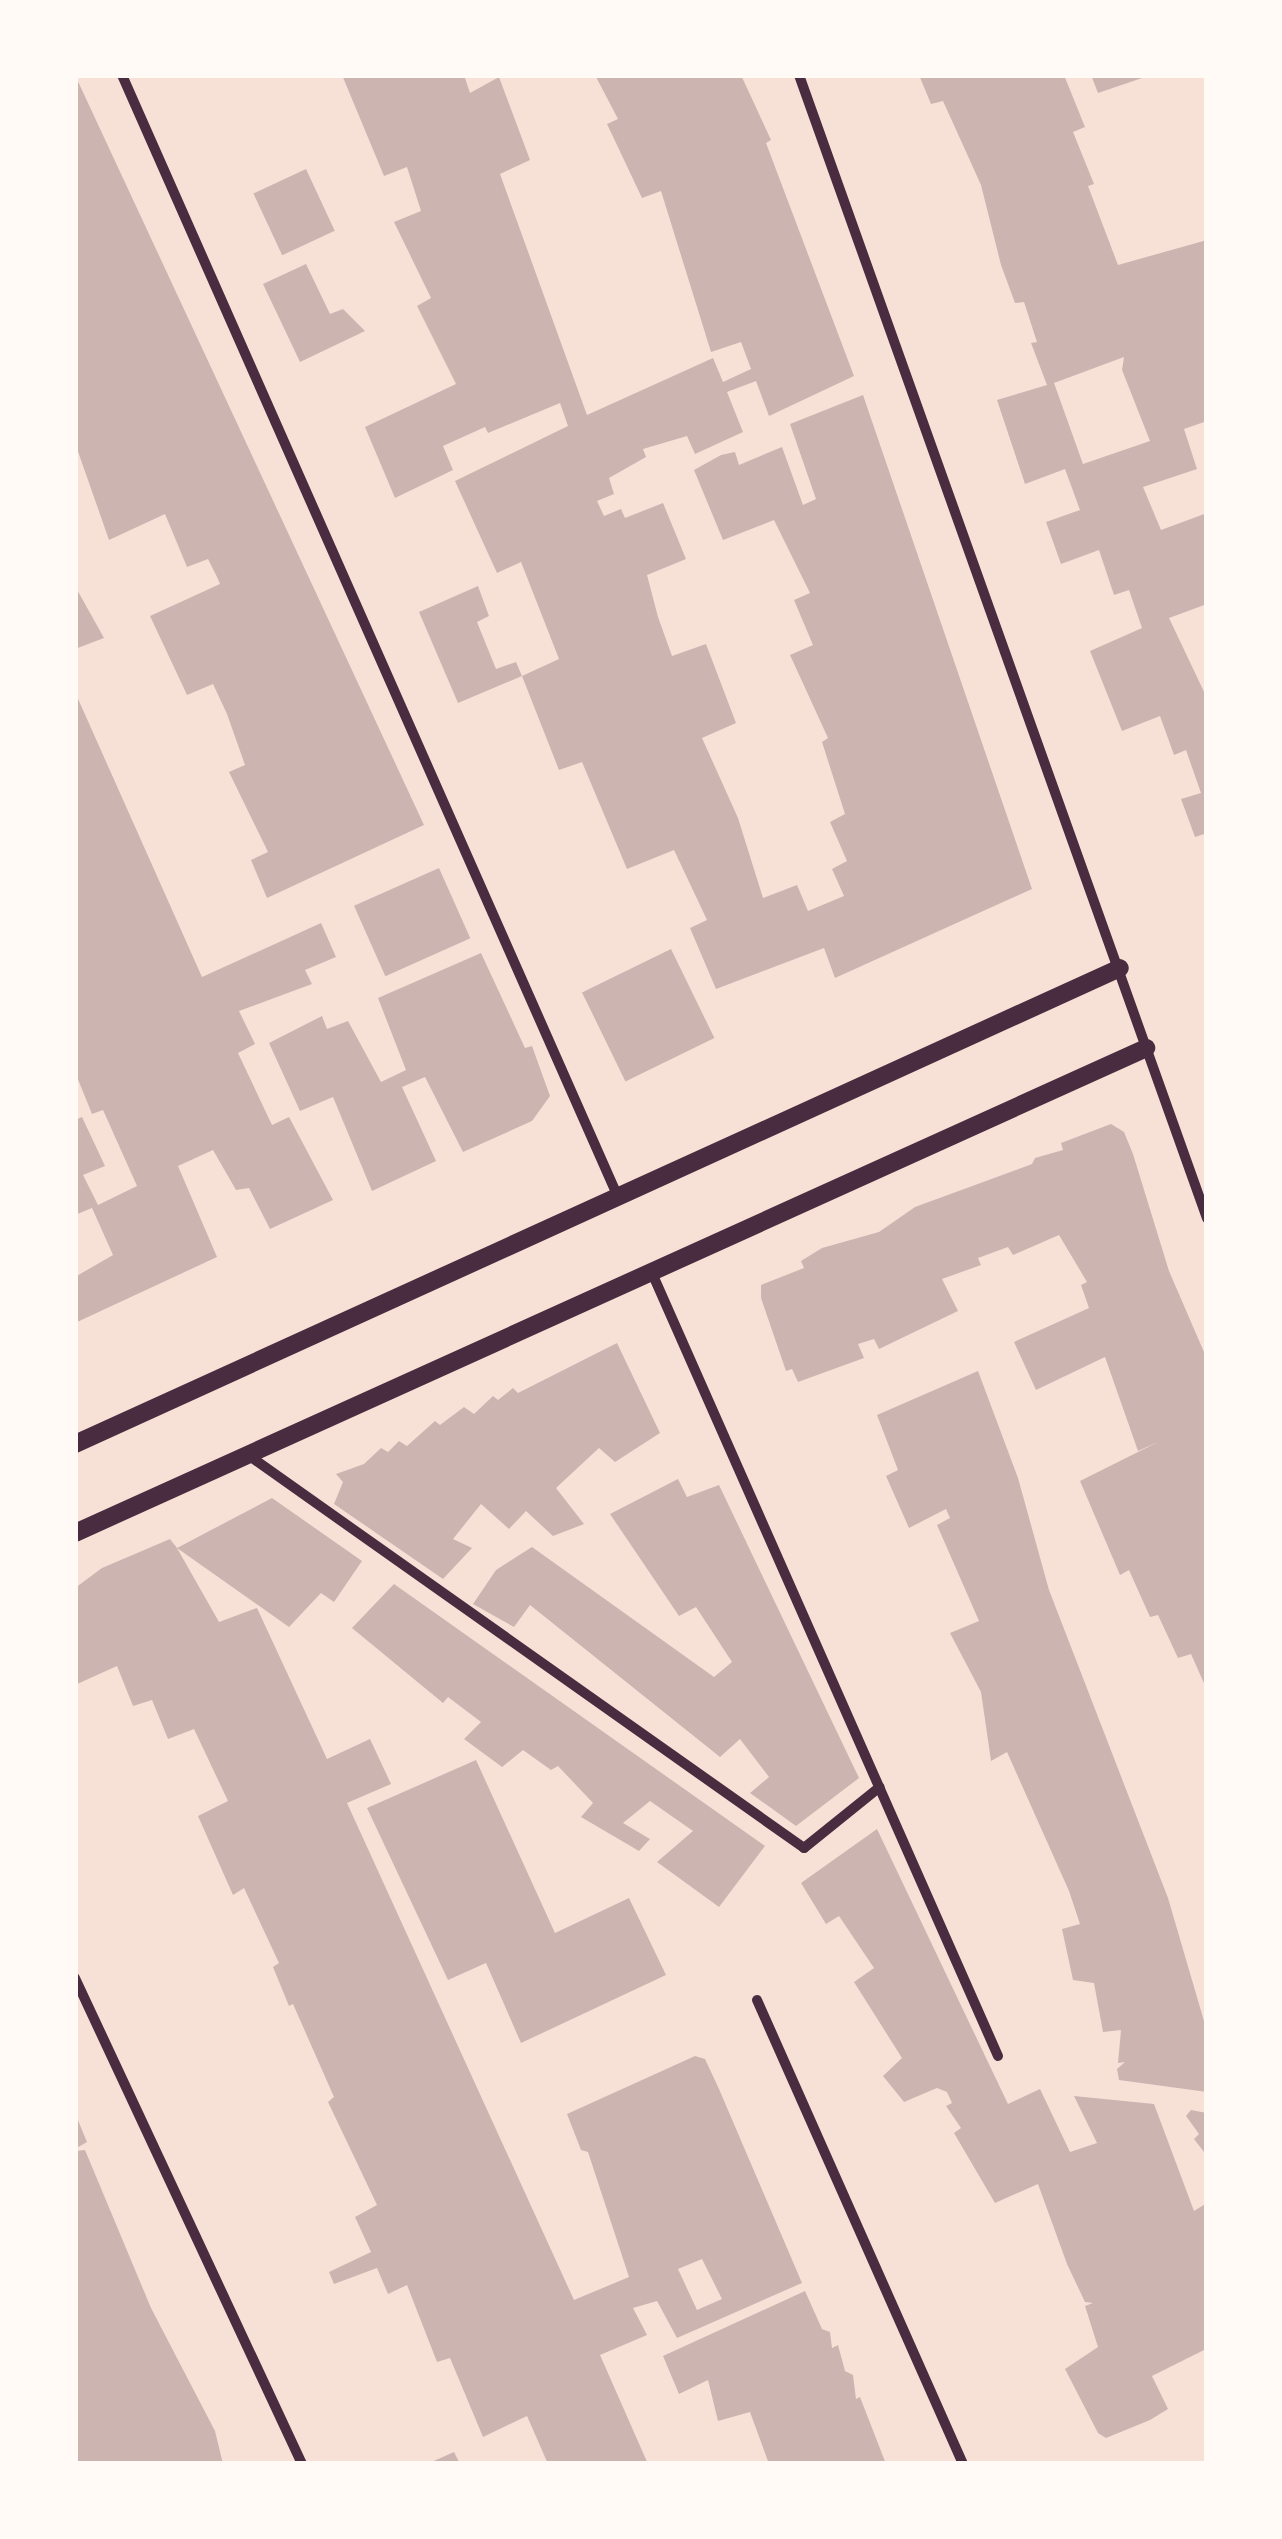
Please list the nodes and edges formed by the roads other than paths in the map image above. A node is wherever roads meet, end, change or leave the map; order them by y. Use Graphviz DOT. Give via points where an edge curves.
graph roads {
  1 [pos="122,75"];
  2 [pos="800,75"];
  3 [pos="1120,968"];
  4 [pos="1146,1048"];
  5 [pos="618,1197"];
  6 [pos="1207,1218"];
  7 [pos="652,1273"];
  8 [pos="75,1444"];
  9 [pos="244,1452"];
  10 [pos="75,1532"];
  11 [pos="880,1787"];
  12 [pos="75,1978"];
  13 [pos="757,2000"];
  14 [pos="998,2056"];
  15 [pos="302,2464"];
  16 [pos="964,2464"];
  1 -- 5 [label="street"];
  2 -- 3 [label="street"];
  3 -- 4 [label="street"];
  3 -- 5 [label="street"];
  4 -- 6 [label="street"];
  4 -- 7 [label="street"];
  5 -- 8 [label="street"];
  7 -- 9 [label="street"];
  7 -- 11 [label="street"];
  9 -- 10 [label="street"];
  9 -- 11 [label="street" via="804,1848"];
  11 -- 14 [label="street"];
  12 -- 15 [label="street"];
  13 -- 16 [label="street"];
}
